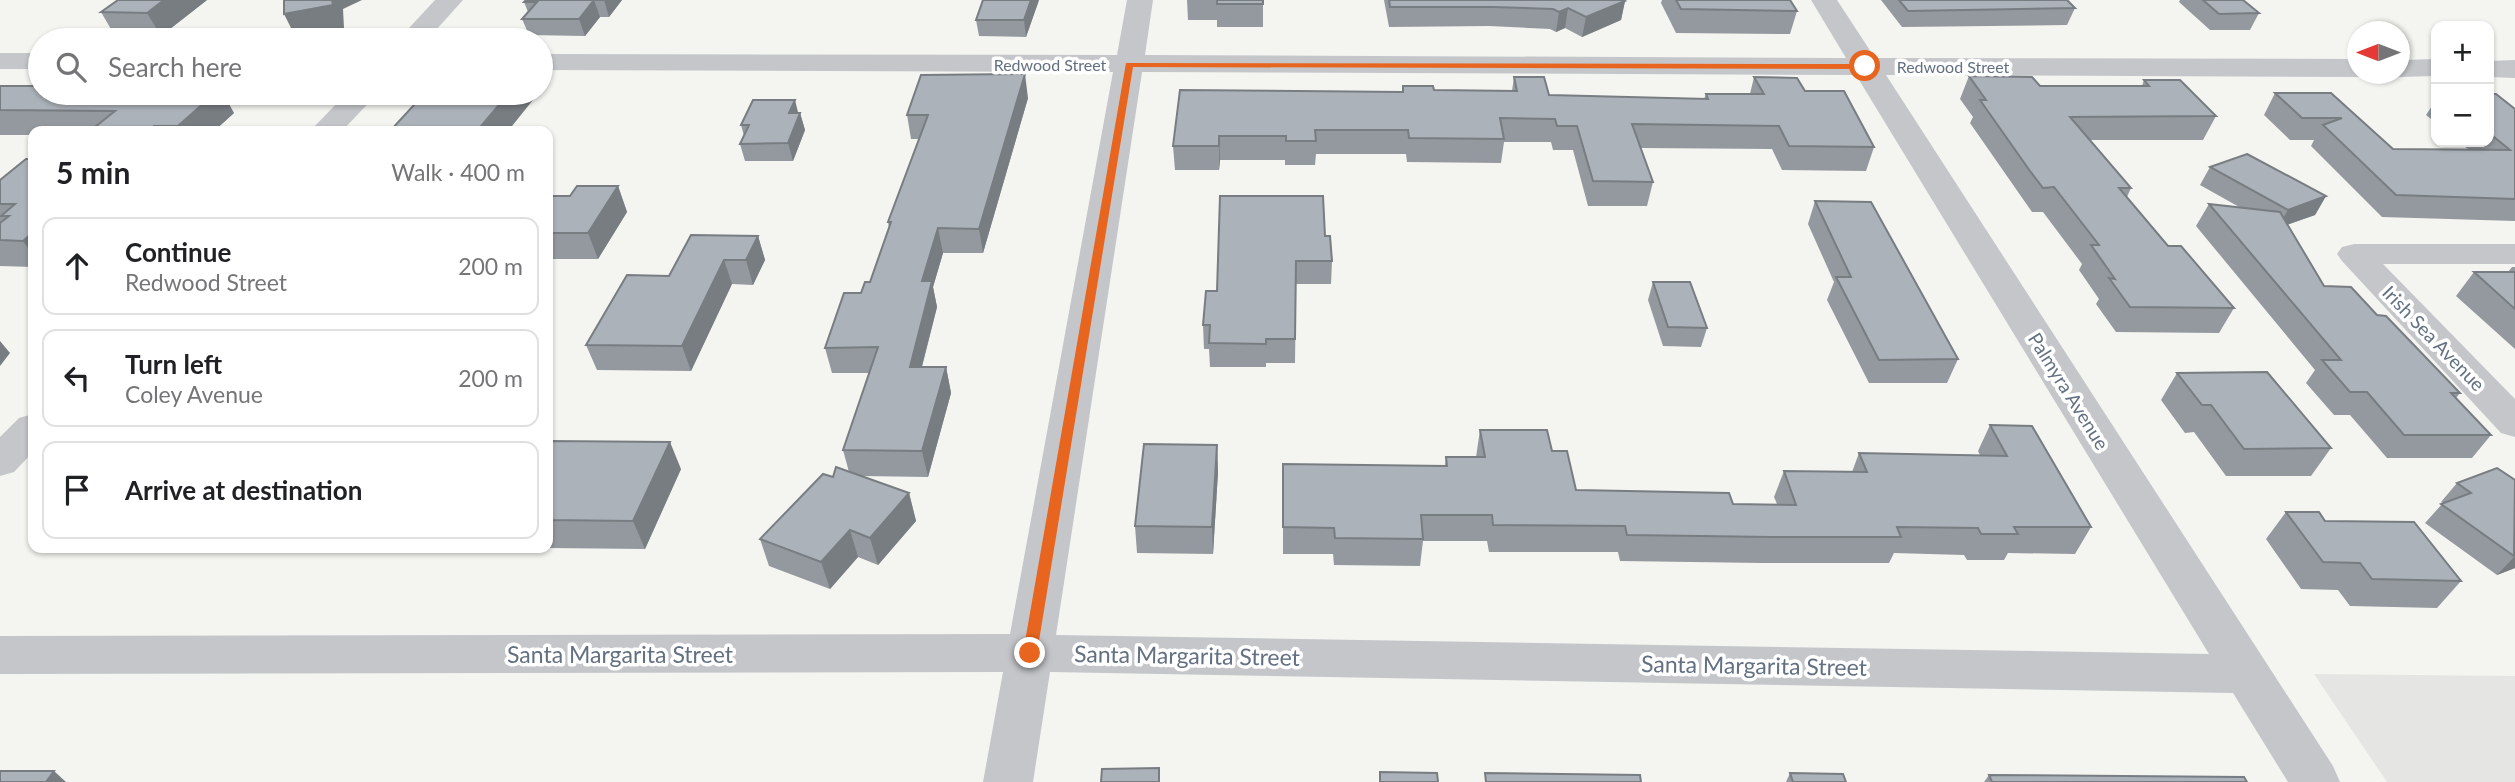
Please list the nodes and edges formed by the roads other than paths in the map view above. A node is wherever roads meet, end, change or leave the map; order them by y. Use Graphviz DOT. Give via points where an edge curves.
graph roads {
  1 [pos="450,0"];
  2 [pos="1140,0"];
  3 [pos="1824,0"];
  4 [pos="423,28"];
  5 [pos="0,61"];
  6 [pos="28,61"];
  7 [pos="553,62"];
  8 [pos="1129,64"];
  9 [pos="1865,66"];
  10 [pos="2347,68"];
  11 [pos="2410,68"];
  12 [pos="2431,68"];
  13 [pos="2494,69"];
  14 [pos="2515,69"];
  15 [pos="350,105"];
  16 [pos="330,126"];
  17 [pos="2515,254"];
  18 [pos="2515,423"];
  19 [pos="28,433"];
  20 [pos="0,461"];
  21 [pos="1030,653"];
  22 [pos="0,655"];
  23 [pos="2247,674"];
  24 [pos="1008,782"];
  25 [pos="2315,782"];
  1 -- 4 [label="street"];
  2 -- 8 [label="street"];
  3 -- 9 [label="street, Palmyra Avenue"];
  5 -- 6 [label="street"];
  7 -- 8 [label="street, Redwood Street"];
  8 -- 9 [label="street, Redwood Street"];
  8 -- 21 [label="street"];
  9 -- 10 [label="street, Redwood Street"];
  9 -- 23 [label="street, Palmyra Avenue"];
  11 -- 12 [label="street"];
  13 -- 14 [label="street"];
  15 -- 16 [label="street"];
  17 -- 18 [label="street, Irish Sea Avenue" via="2354,254"];
  19 -- 20 [label="street"];
  21 -- 22 [label="street, Santa Margarita Street"];
  21 -- 23 [label="street, Santa Margarita Street"];
  21 -- 24 [label="street"];
  23 -- 25 [label="street, Palmyra Avenue"];
}
